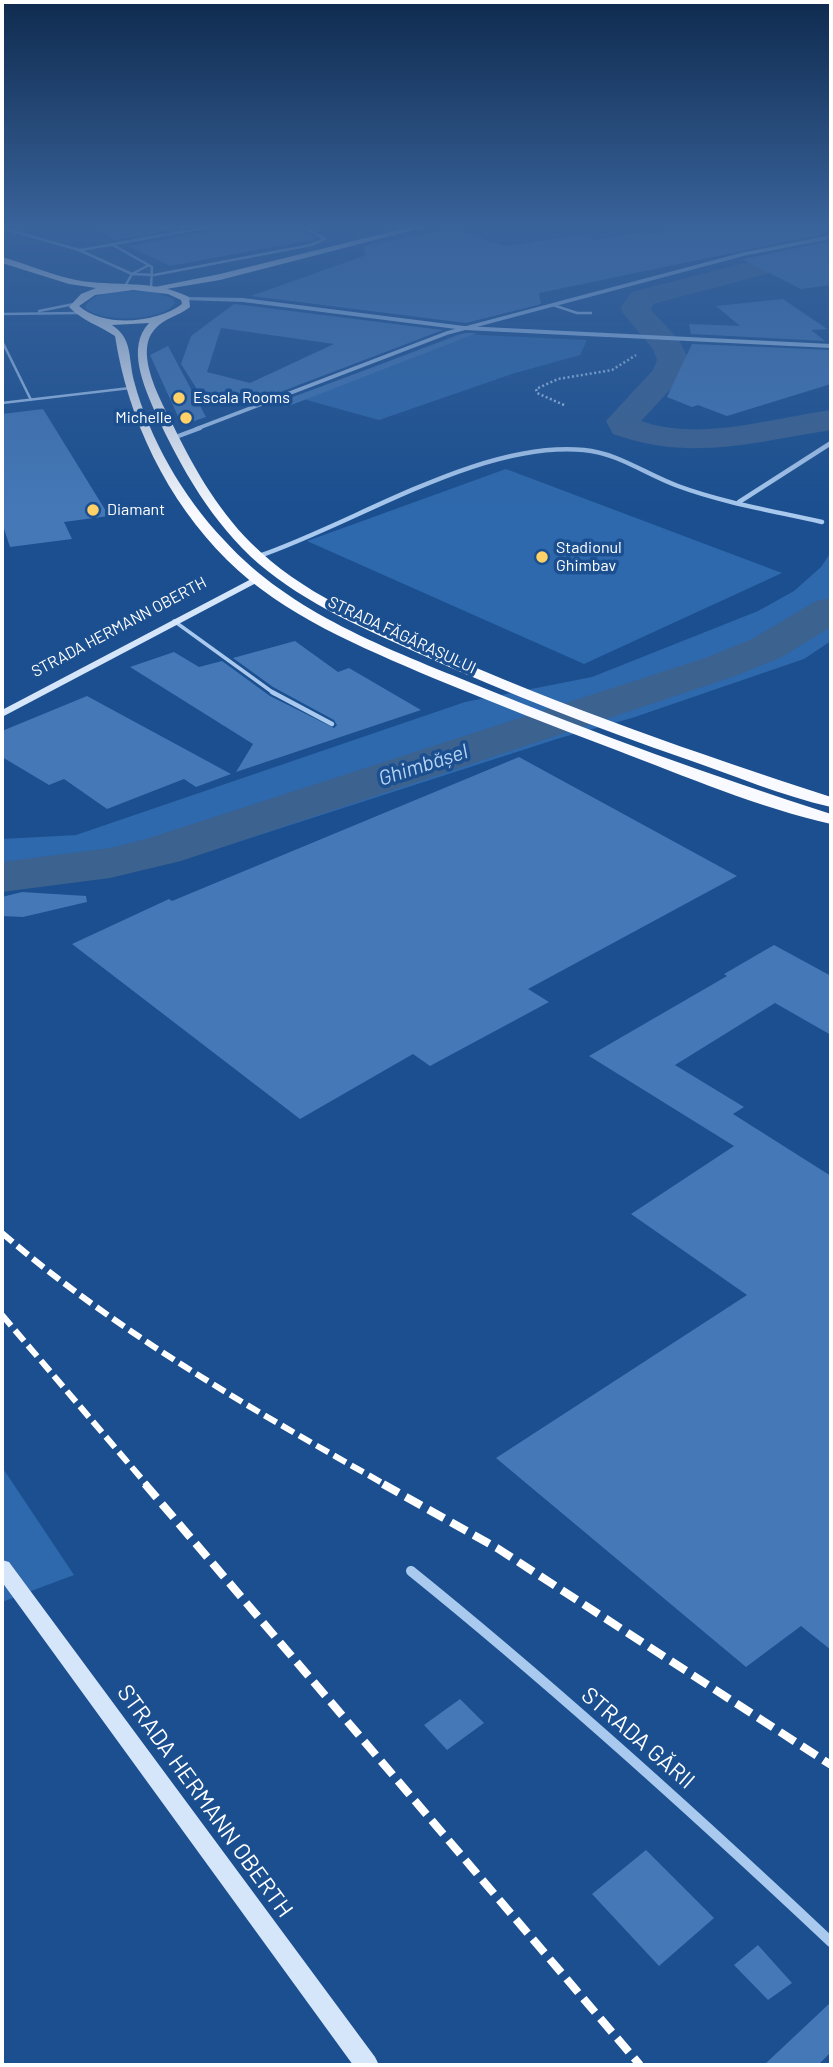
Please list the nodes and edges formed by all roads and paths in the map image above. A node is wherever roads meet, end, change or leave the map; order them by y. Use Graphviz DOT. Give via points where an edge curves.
graph roads {
  1 [pos="100,321"];
  2 [pos="159,321"];
  3 [pos="413,321"];
  4 [pos="488,321"];
  5 [pos="464,328"];
  6 [pos="635,335"];
  7 [pos="2,341"];
  8 [pos="831,346"];
  9 [pos="130,388"];
  10 [pos="31,400"];
  11 [pos="2,403"];
  12 [pos="564,405"];
  13 [pos="173,438"];
  14 [pos="831,443"];
  15 [pos="739,502"];
  16 [pos="822,522"];
  17 [pos="259,556"];
  18 [pos="257,579"];
  19 [pos="174,621"];
  20 [pos="477,690"];
  21 [pos="2,714"];
  22 [pos="331,724"];
  23 [pos="831,802"];
  24 [pos="831,819"];
  25 [pos="411,1571"];
  26 [pos="4,1575"];
  27 [pos="831,1942"];
  28 [pos="367,2065"];
  1 -- 9 [label="highway, STRADA FĂGĂRAȘULUI" via="120,335"];
  2 -- 13 [label="highway, STRADA FĂGĂRAȘULUI" via="145,335 144,359 150,386"];
  3 -- 5 [label="street"];
  4 -- 5 [label="street"];
  5 -- 6 [label="street"];
  5 -- 13 [label="street"];
  6 -- 8 [label="street"];
  6 -- 12 [label="path" via="643,348 612,370 558,379 536,389 537,394"];
  7 -- 10 [label="lane"];
  9 -- 10 [label="lane"];
  9 -- 18 [label="highway, STRADA FĂGĂRAȘULUI" via="159,453 192,509"];
  10 -- 11 [label="lane"];
  13 -- 17 [label="highway, STRADA FĂGĂRAȘULUI" via="215,507"];
  14 -- 15 [label="street"];
  15 -- 16 [label="street"];
  15 -- 17 [label="street" via="678,486 594,452 555,450 472,470"];
  17 -- 23 [label="highway, STRADA FĂGĂRAȘULUI" via="331,606 497,683"];
  18 -- 19 [label="main road, STRADA HERMANN OBERTH"];
  18 -- 20 [label="highway, STRADA FĂGĂRAȘULUI" via="358,638"];
  19 -- 21 [label="main road, STRADA HERMANN OBERTH"];
  19 -- 22 [label="lane" via="270,691"];
  20 -- 24 [label="highway, STRADA FĂGĂRAȘULUI" via="620,747"];
  25 -- 27 [label="street, STRADA GĂRII" via="495,1639"];
  26 -- 28 [label="main road, STRADA HERMANN OBERTH"];
}
